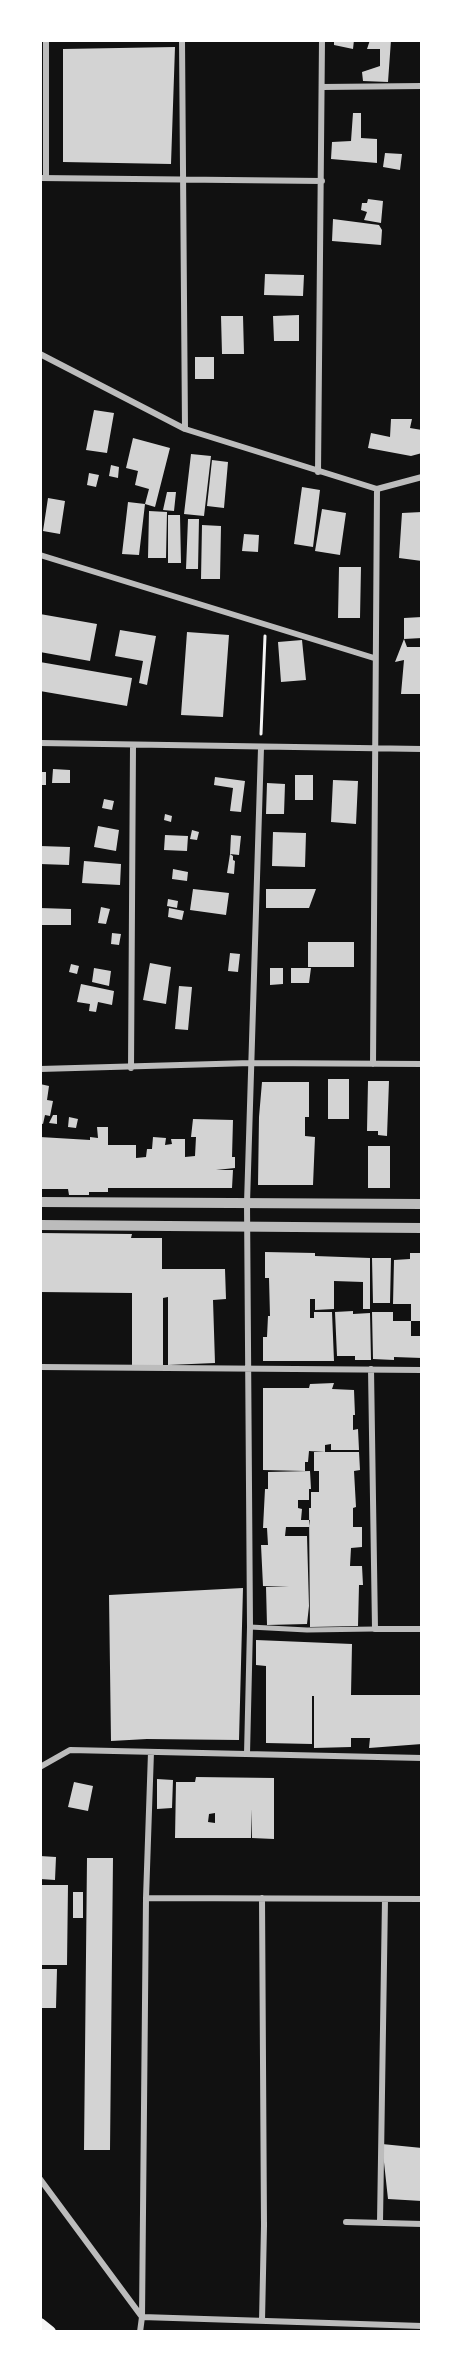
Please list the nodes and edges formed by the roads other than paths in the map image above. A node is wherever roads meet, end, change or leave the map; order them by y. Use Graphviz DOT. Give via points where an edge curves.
graph roads {
  1 [pos="46,40"];
  2 [pos="182,40"];
  3 [pos="322,40"];
  4 [pos="422,86"];
  5 [pos="322,87"];
  6 [pos="43,178"];
  7 [pos="183,179"];
  8 [pos="322,180"];
  9 [pos="40,354"];
  10 [pos="185,429"];
  11 [pos="318,472"];
  12 [pos="422,477"];
  13 [pos="377,489"];
  14 [pos="40,555"];
  15 [pos="374,658"];
  16 [pos="40,743"];
  17 [pos="133,745"];
  18 [pos="261,748"];
  19 [pos="374,748"];
  20 [pos="422,749"];
  21 [pos="251,1063"];
  22 [pos="373,1064"];
  23 [pos="422,1064"];
  24 [pos="40,1068"];
  25 [pos="131,1068"];
  26 [pos="40,1202"];
  27 [pos="247,1203"];
  28 [pos="422,1204"];
  29 [pos="40,1225"];
  30 [pos="247,1227"];
  31 [pos="422,1228"];
  32 [pos="40,1367"];
  33 [pos="248,1368"];
  34 [pos="370,1369"];
  35 [pos="422,1370"];
  36 [pos="250,1627"];
  37 [pos="375,1629"];
  38 [pos="422,1629"];
  39 [pos="151,1752"];
  40 [pos="247,1754"];
  41 [pos="422,1758"];
  42 [pos="40,1767"];
  43 [pos="146,1898"];
  44 [pos="262,1898"];
  45 [pos="385,1899"];
  46 [pos="422,1899"];
  47 [pos="40,2180"];
  48 [pos="346,2222"];
  49 [pos="381,2222"];
  50 [pos="422,2224"];
  51 [pos="142,2317"];
  52 [pos="262,2321"];
  53 [pos="40,2324"];
  54 [pos="422,2326"];
  55 [pos="50,2331"];
  56 [pos="140,2331"];
  1 -- 6 [label="street"];
  2 -- 7 [label="street"];
  3 -- 5 [label="street"];
  4 -- 5 [label="street"];
  5 -- 8 [label="street"];
  6 -- 7 [label="street"];
  7 -- 8 [label="street"];
  7 -- 10 [label="street"];
  8 -- 11 [label="street"];
  9 -- 10 [label="street"];
  10 -- 11 [label="street"];
  11 -- 13 [label="street"];
  12 -- 13 [label="street"];
  13 -- 15 [label="street"];
  14 -- 15 [label="street"];
  15 -- 19 [label="street"];
  16 -- 17 [label="street"];
  17 -- 18 [label="street"];
  17 -- 25 [label="street"];
  18 -- 19 [label="street"];
  18 -- 21 [label="street"];
  19 -- 20 [label="street"];
  19 -- 22 [label="street"];
  21 -- 22 [label="street"];
  21 -- 25 [label="street"];
  21 -- 27 [label="street"];
  22 -- 23 [label="street"];
  24 -- 25 [label="street"];
  26 -- 27 [label="street"];
  27 -- 28 [label="street"];
  27 -- 30 [label="street"];
  29 -- 30 [label="street"];
  30 -- 31 [label="street"];
  30 -- 33 [label="street"];
  32 -- 33 [label="street"];
  33 -- 34 [label="street"];
  33 -- 36 [label="street"];
  34 -- 35 [label="street"];
  34 -- 37 [label="street"];
  36 -- 37 [label="street"];
  36 -- 40 [label="street"];
  37 -- 38 [label="street"];
  39 -- 40 [label="street"];
  39 -- 42 [label="street" via="70,1750"];
  39 -- 43 [label="street"];
  40 -- 41 [label="street"];
  43 -- 44 [label="street"];
  43 -- 51 [label="street"];
  44 -- 45 [label="street"];
  44 -- 52 [label="street"];
  45 -- 46 [label="street"];
  45 -- 49 [label="street"];
  47 -- 51 [label="street"];
  48 -- 49 [label="street"];
  49 -- 50 [label="street"];
  51 -- 52 [label="street"];
  51 -- 56 [label="street"];
  52 -- 54 [label="street"];
  53 -- 55 [label="main road"];
}
